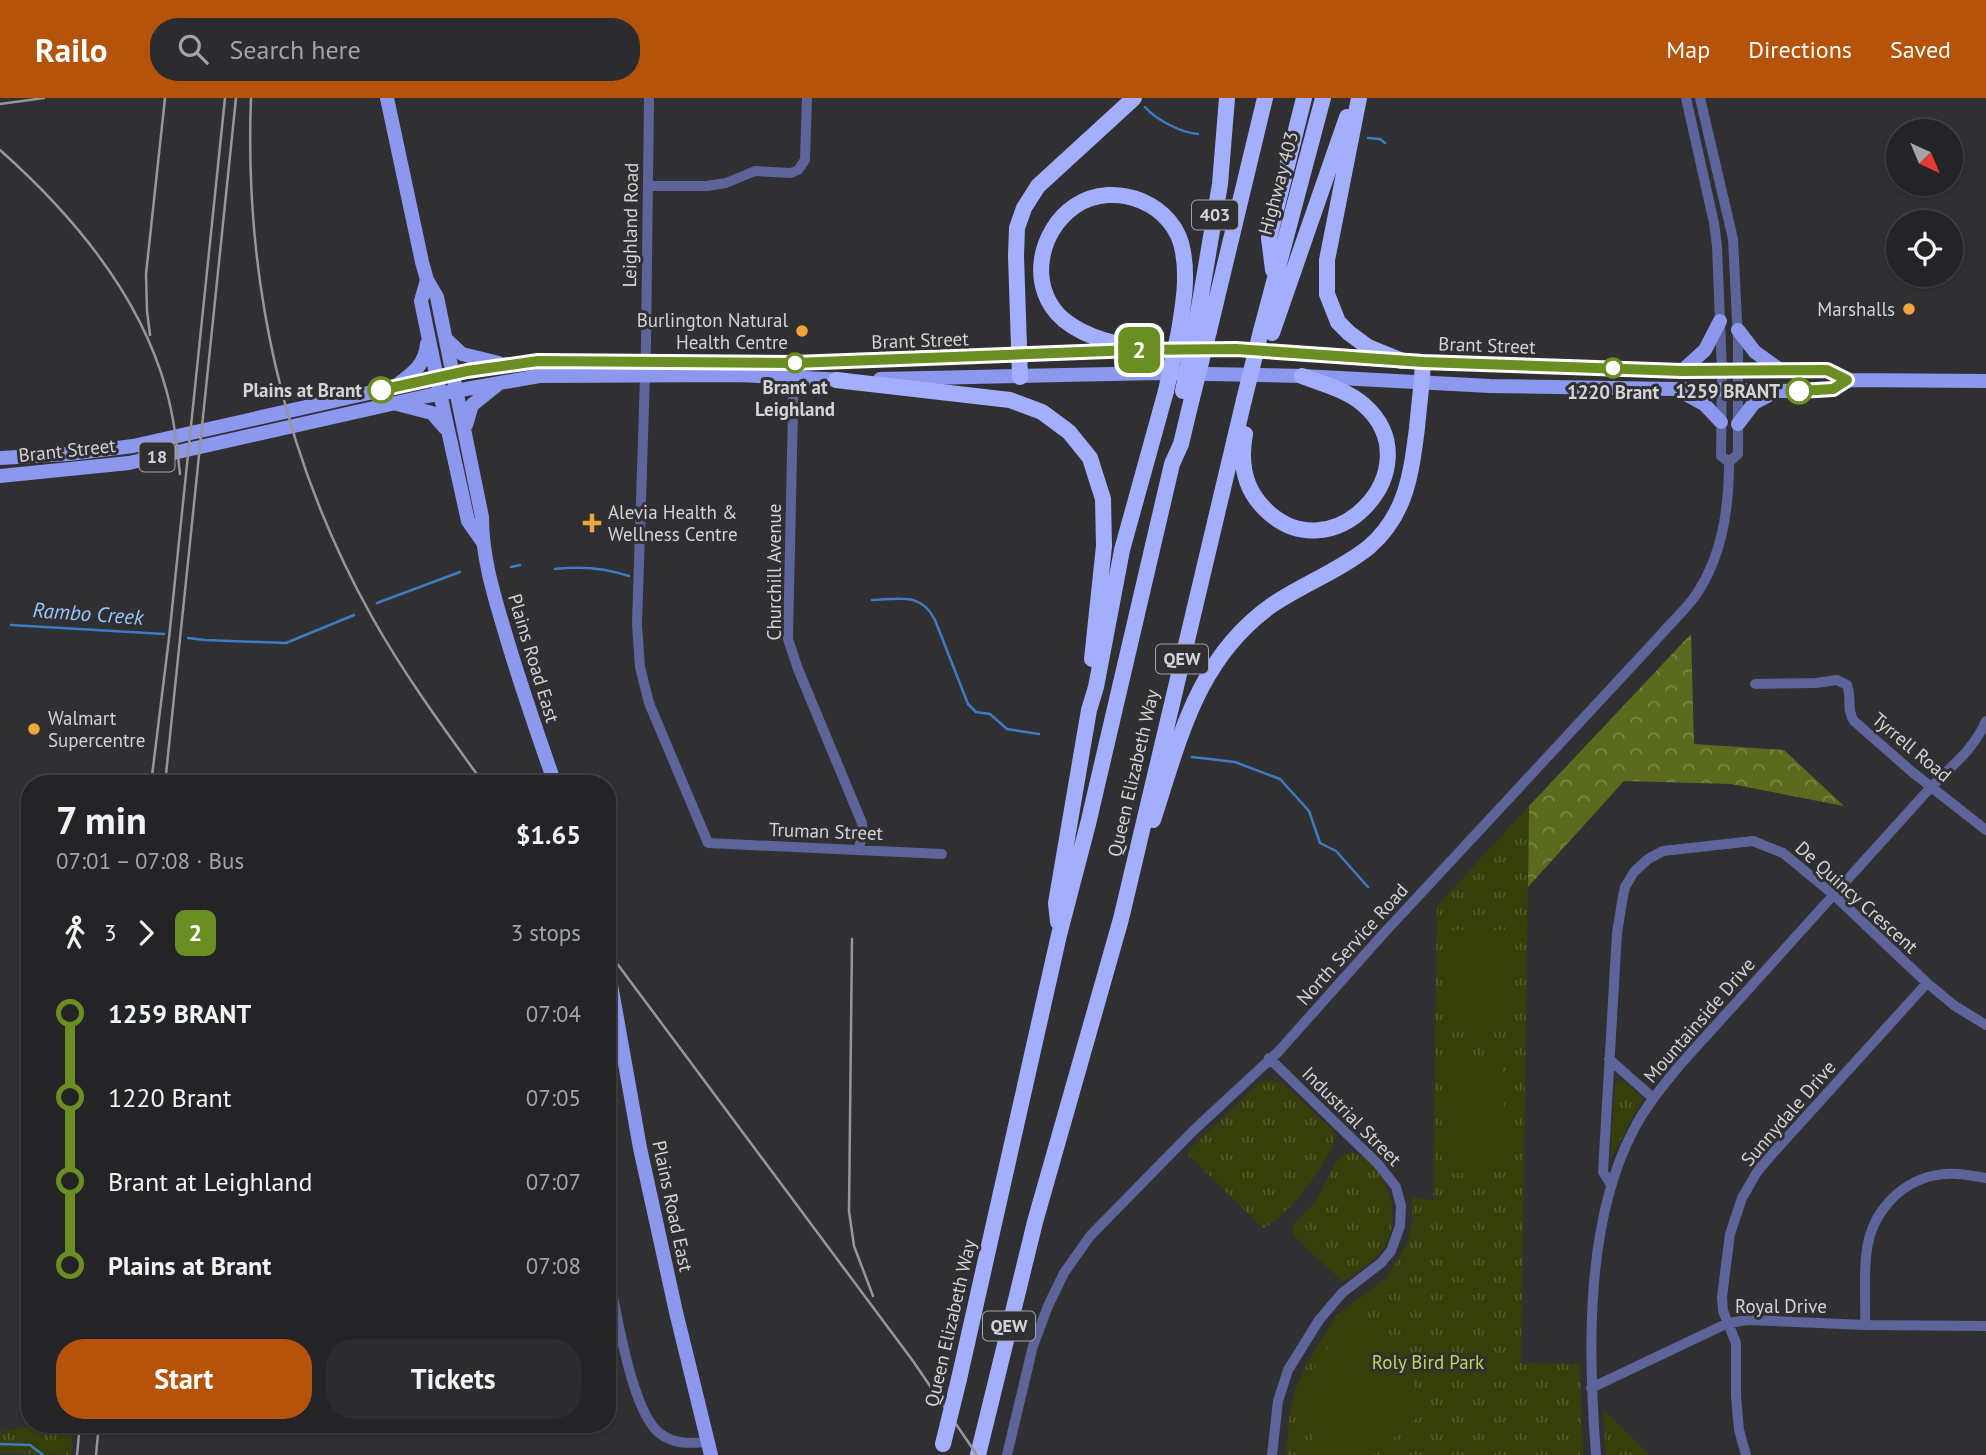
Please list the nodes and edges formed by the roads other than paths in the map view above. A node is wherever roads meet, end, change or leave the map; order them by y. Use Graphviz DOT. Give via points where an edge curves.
graph roads {
  1 [pos="387,98"];
  2 [pos="649,98"];
  3 [pos="807,98"];
  4 [pos="1134,98"];
  5 [pos="1227,98"];
  6 [pos="1265,98"];
  7 [pos="1304,98"];
  8 [pos="1323,98"];
  9 [pos="1352,98"];
  10 [pos="1359,98"];
  11 [pos="1686,98"];
  12 [pos="1700,98"];
  13 [pos="649,186"];
  14 [pos="1274,279"];
  15 [pos="427,280"];
  16 [pos="1720,321"];
  17 [pos="1738,330"];
  18 [pos="1194,331"];
  19 [pos="428,332"];
  20 [pos="1266,332"];
  21 [pos="445,338"];
  22 [pos="1154,350"];
  23 [pos="1018,356"];
  24 [pos="1402,360"];
  25 [pos="1423,362"];
  26 [pos="503,365"];
  27 [pos="645,369"];
  28 [pos="1779,369"];
  29 [pos="793,370"];
  30 [pos="1738,370"];
  31 [pos="1682,371"];
  32 [pos="1722,371"];
  33 [pos="453,374"];
  34 [pos="1302,376"];
  35 [pos="437,377"];
  36 [pos="1020,377"];
  37 [pos="836,380"];
  38 [pos="1847,380"];
  39 [pos="504,381"];
  40 [pos="1986,381"];
  41 [pos="1422,383"];
  42 [pos="394,387"];
  43 [pos="1737,389"];
  44 [pos="456,390"];
  45 [pos="1678,390"];
  46 [pos="1721,390"];
  47 [pos="1779,390"];
  48 [pos="440,393"];
  49 [pos="1249,396"];
  50 [pos="392,403"];
  51 [pos="1721,422"];
  52 [pos="1738,424"];
  53 [pos="464,433"];
  54 [pos="449,436"];
  55 [pos="0,458"];
  56 [pos="1729,462"];
  57 [pos="0,476"];
  58 [pos="482,541"];
  59 [pos="1755,684"];
  60 [pos="1089,710"];
  61 [pos="1986,721"];
  62 [pos="552,775"];
  63 [pos="1931,787"];
  64 [pos="1986,830"];
  65 [pos="708,843"];
  66 [pos="859,849"];
  67 [pos="942,854"];
  68 [pos="1834,895"];
  69 [pos="1121,919"];
  70 [pos="1059,935"];
  71 [pos="1927,983"];
  72 [pos="616,1014"];
  73 [pos="1986,1026"];
  74 [pos="1269,1058"];
  75 [pos="1609,1059"];
  76 [pos="1653,1098"];
  77 [pos="1986,1178"];
  78 [pos="1611,1185"];
  79 [pos="616,1310"];
  80 [pos="1728,1323"];
  81 [pos="1866,1325"];
  82 [pos="1986,1326"];
  83 [pos="1591,1388"];
  84 [pos="710,1449"];
  85 [pos="941,1450"];
  86 [pos="978,1455"];
  87 [pos="1007,1455"];
  88 [pos="1272,1455"];
  89 [pos="1596,1455"];
  90 [pos="1746,1455"];
  1 -- 15 [label="main road, Plains Road East"];
  2 -- 13 [label="street, Leighland Road"];
  3 -- 13 [label="street" via="805,160 798,170 755,172 707,186"];
  4 -- 23 [label="highway" via="1038,186 1024,208 1017,228"];
  5 -- 18 [label="highway, 403" via="1220,184"];
  6 -- 18 [label="highway, Queen Elizabeth Way / QEW"];
  7 -- 14 [label="highway, Queen Elizabeth Way / QEW" via="1269,238"];
  8 -- 14 [label="highway, Highway 403"];
  9 -- 20 [label="highway"];
  10 -- 24 [label="highway" via="1327,260 1327,294 1338,322 1349,333 1368,347"];
  11 -- 16 [label="street, North Service Road" via="1714,223"];
  12 -- 17 [label="street, North Service Road" via="1731,228"];
  13 -- 27 [label="street, Leighland Road"];
  14 -- 20 [label="highway, Queen Elizabeth Way / QEW"];
  15 -- 19 [label="main road, Plains Road East" via="421,301"];
  15 -- 21 [label="main road, Plains Road East" via="437,297"];
  16 -- 31 [label="main road" via="1706,350"];
  16 -- 32 [label="street, North Service Road"];
  17 -- 28 [label="main road" via="1755,352"];
  17 -- 30 [label="street, North Service Road"];
  18 -- 22 [label="highway" via="1184,294 1183,249 1158,210 1126,195 1098,197 1074,206 1055,224 1044,245 1040,267 1049,300 1064,320 1083,332 1108,342"];
  18 -- 60 [label="highway, bridge" via="1166,391 1122,550"];
  18 -- 70 [label="highway, Queen Elizabeth Way / QEW, bridge" via="1181,444 1172,464"];
  19 -- 35 [label="main road, Plains Road East"];
  19 -- 42 [label="main road" via="426,358"];
  20 -- 49 [label="highway, Queen Elizabeth Way / QEW, bridge"];
  21 -- 26 [label="main road" via="462,354"];
  21 -- 33 [label="main road, Plains Road East"];
  22 -- 23 [label="main road, Brant Street / 18"];
  22 -- 24 [label="main road, Brant Street / 18" via="1236,349"];
  23 -- 29 [label="main road, Brant Street / 18"];
  23 -- 36 [label="highway"];
  24 -- 25 [label="main road, Brant Street / 18"];
  25 -- 31 [label="main road, Brant Street / 18"];
  25 -- 41 [label="highway"];
  26 -- 27 [label="main road, Brant Street / 18" via="538,361"];
  26 -- 33 [label="main road, Brant Street / 18"];
  27 -- 29 [label="main road, Brant Street / 18"];
  27 -- 39 [label="main road, Brant Street / 18"];
  27 -- 65 [label="street, Leighland Road" via="637,625 640,667 649,703"];
  28 -- 30 [label="main road, Brant Street / 18"];
  28 -- 38 [label="main road, Brant Street / 18" via="1827,370"];
  29 -- 37 [label="main road, Brant Street / 18"];
  29 -- 66 [label="street, Churchill Avenue" via="788,639 862,822"];
  30 -- 32 [label="main road, Brant Street / 18"];
  30 -- 43 [label="street, North Service Road"];
  31 -- 32 [label="main road, Brant Street / 18"];
  32 -- 46 [label="street, North Service Road"];
  33 -- 35 [label="main road, Brant Street / 18"];
  33 -- 44 [label="main road, Plains Road East"];
  34 -- 36 [label="main road, Brant Street / 18" via="1159,373"];
  34 -- 41 [label="main road, Brant Street / 18"];
  34 -- 49 [label="highway" via="1364,404 1384,438 1387,467 1377,494 1366,509 1338,526 1312,530 1290,526 1266,510 1250,489 1242,449"];
  35 -- 42 [label="main road, Brant Street / 18"];
  35 -- 48 [label="main road, Plains Road East"];
  36 -- 37 [label="main road, Brant Street / 18"];
  37 -- 60 [label="highway" via="1010,400 1042,412 1069,432 1090,458 1101,487 1104,546"];
  38 -- 40 [label="main road, Brant Street / 18"];
  38 -- 47 [label="main road, Brant Street / 18" via="1833,389"];
  39 -- 44 [label="main road, Brant Street / 18"];
  39 -- 53 [label="main road" via="472,405"];
  41 -- 45 [label="main road, Brant Street / 18"];
  41 -- 69 [label="highway" via="1410,481 1393,521 1359,555 1253,620 1211,667 1191,705"];
  42 -- 55 [label="main road, Brant Street / 18" via="134,446"];
  43 -- 46 [label="main road, Brant Street / 18"];
  43 -- 47 [label="main road, Brant Street / 18"];
  43 -- 52 [label="street, North Service Road"];
  44 -- 48 [label="main road, Brant Street / 18"];
  44 -- 53 [label="main road, Plains Road East"];
  45 -- 46 [label="main road, Brant Street / 18"];
  45 -- 51 [label="main road" via="1699,400"];
  46 -- 51 [label="street, North Service Road"];
  47 -- 52 [label="main road" via="1754,403"];
  48 -- 50 [label="main road, Brant Street / 18"];
  48 -- 54 [label="main road, Plains Road East"];
  49 -- 69 [label="highway, Queen Elizabeth Way / QEW"];
  50 -- 54 [label="main road" via="432,413"];
  50 -- 57 [label="main road, Brant Street / 18" via="129,463"];
  51 -- 56 [label="street, North Service Road" via="1721,456"];
  52 -- 56 [label="street, North Service Road" via="1738,454"];
  53 -- 58 [label="main road, Plains Road East" via="482,517"];
  54 -- 58 [label="main road, Plains Road East" via="468,521"];
  56 -- 74 [label="street, North Service Road" via="1729,500 1717,552 1693,599"];
  58 -- 62 [label="main road, Plains Road East" via="512,658"];
  59 -- 63 [label="street, Tyrrell Road" via="1837,680 1847,685 1849,715"];
  60 -- 70 [label="highway" via="1056,903"];
  61 -- 63 [label="street, Mountainside Drive" via="1977,738"];
  63 -- 64 [label="street, Tyrrell Road"];
  63 -- 68 [label="street, Mountainside Drive"];
  65 -- 66 [label="street, Truman Street"];
  66 -- 67 [label="street, Truman Street"];
  68 -- 71 [label="street, De Quincy Crescent"];
  68 -- 75 [label="street, De Quincy Crescent" via="1783,853 1753,841 1662,851 1648,859 1634,872 1623,896"];
  68 -- 76 [label="street, Mountainside Drive"];
  69 -- 86 [label="highway, Queen Elizabeth Way / QEW" via="1035,1223"];
  70 -- 85 [label="highway, Queen Elizabeth Way / QEW, bridge"];
  71 -- 73 [label="street, De Quincy Crescent"];
  71 -- 80 [label="street, Sunnydale Drive" via="1757,1172 1730,1234 1722,1297"];
  72 -- 84 [label="main road, Plains Road East" via="664,1258"];
  74 -- 87 [label="street, North Service Road" via="1090,1236 1064,1273 1033,1346"];
  74 -- 88 [label="street, Industrial Street" via="1378,1164 1396,1187 1401,1206 1391,1251 1334,1302 1295,1358 1278,1401"];
  75 -- 76 [label="street"];
  75 -- 78 [label="street, De Quincy Crescent" via="1603,1172"];
  76 -- 78 [label="street, Mountainside Drive" via="1633,1131"];
  77 -- 81 [label="street" via="1932,1176 1893,1196 1880,1213 1867,1248"];
  78 -- 83 [label="street, Mountainside Drive" via="1598,1251"];
  79 -- 84 [label="street" via="630,1375 651,1427 680,1443"];
  80 -- 81 [label="street, Royal Drive"];
  80 -- 83 [label="street, Royal Drive"];
  80 -- 90 [label="street, Sunnydale Drive" via="1736,1343 1739,1430"];
  81 -- 82 [label="street, Royal Drive"];
  83 -- 89 [label="street, Mountainside Drive"];
}
